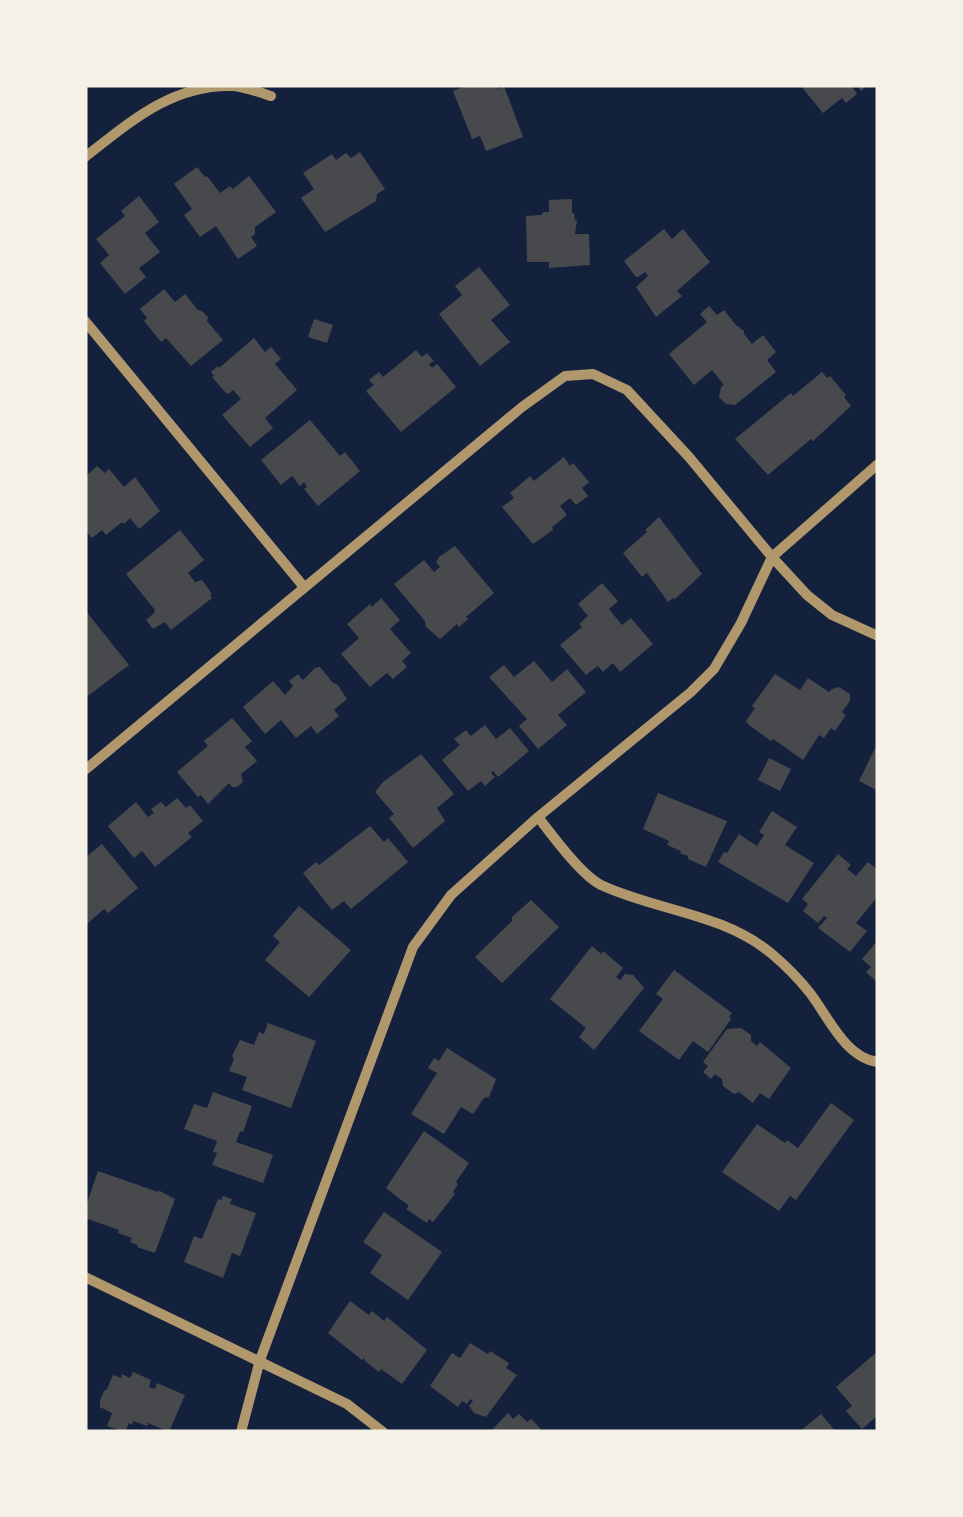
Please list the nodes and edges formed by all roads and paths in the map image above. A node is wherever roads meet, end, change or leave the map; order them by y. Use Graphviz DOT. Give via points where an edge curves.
graph roads {
  1 [pos="272,96"];
  2 [pos="85,157"];
  3 [pos="85,321"];
  4 [pos="878,464"];
  5 [pos="772,557"];
  6 [pos="304,587"];
  7 [pos="878,636"];
  8 [pos="85,770"];
  9 [pos="538,817"];
  10 [pos="878,1062"];
  11 [pos="85,1277"];
  12 [pos="260,1360"];
  13 [pos="241,1432"];
  14 [pos="382,1432"];
  1 -- 2 [label="street" via="236,86 197,88 146,110"];
  3 -- 6 [label="street"];
  4 -- 5 [label="street"];
  5 -- 6 [label="street" via="627,390 593,374 565,376 522,407"];
  5 -- 7 [label="street" via="832,615"];
  5 -- 9 [label="street" via="714,669"];
  6 -- 8 [label="street"];
  9 -- 10 [label="street" via="597,883 729,926 770,953 840,1037"];
  9 -- 12 [label="street" via="451,896 412,947"];
  11 -- 12 [label="street"];
  12 -- 13 [label="street"];
  12 -- 14 [label="street" via="347,1404"];
}
